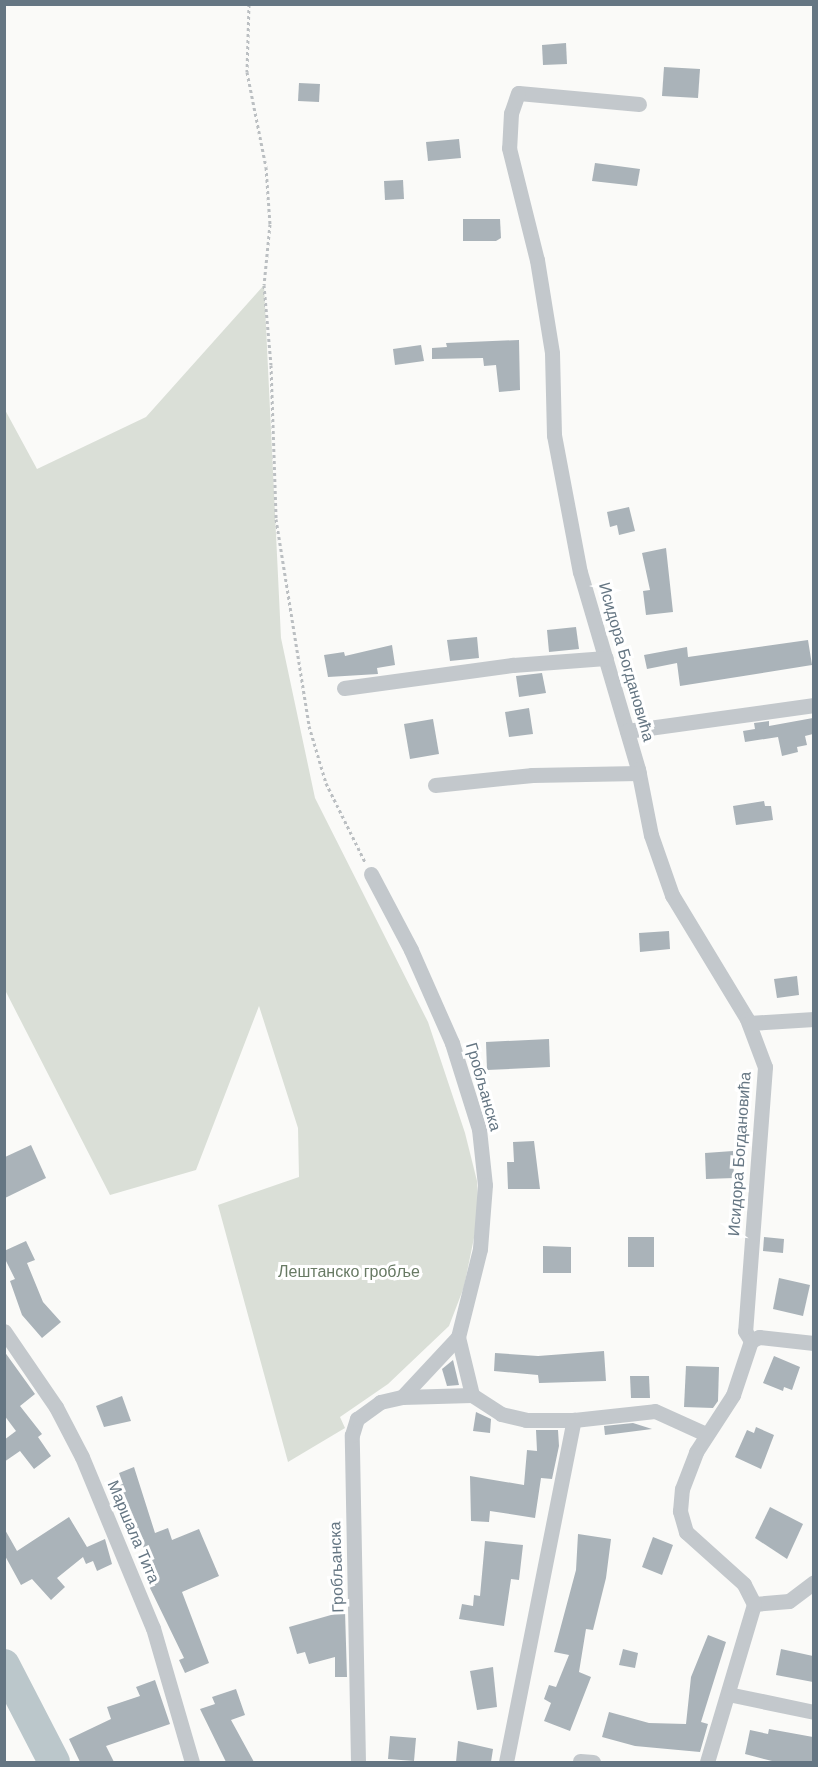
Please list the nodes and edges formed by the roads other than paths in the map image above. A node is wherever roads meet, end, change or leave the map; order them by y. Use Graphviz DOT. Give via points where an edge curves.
graph roads {
  1 [pos="639,104"];
  2 [pos="606,658"];
  3 [pos="344,688"];
  4 [pos="813,705"];
  5 [pos="627,731"];
  6 [pos="639,773"];
  7 [pos="435,785"];
  8 [pos="371,874"];
  9 [pos="813,1019"];
  10 [pos="749,1023"];
  11 [pos="4,1331"];
  12 [pos="458,1337"];
  13 [pos="750,1341"];
  14 [pos="813,1343"];
  15 [pos="472,1395"];
  16 [pos="402,1397"];
  17 [pos="574,1420"];
  18 [pos="706,1434"];
  19 [pos="813,1582"];
  20 [pos="754,1604"];
  21 [pos="728,1694"];
  22 [pos="813,1712"];
  23 [pos="192,1762"];
  24 [pos="358,1762"];
  25 [pos="506,1762"];
  26 [pos="707,1762"];
  1 -- 2 [label="street, Исидора Богдановића" via="518,93 508,129 513,173 532,232 550,337 557,458 580,572"];
  2 -- 3 [label="street" via="513,665"];
  2 -- 5 [label="street, Исидора Богдановића"];
  4 -- 5 [label="street"];
  5 -- 6 [label="street, Исидора Богдановића"];
  6 -- 7 [label="street" via="532,774"];
  6 -- 10 [label="street, Исидора Богдановића" via="651,835 672,895"];
  8 -- 12 [label="street, Гробљанска" via="411,950 452,1043 479,1129 485,1185 480,1249"];
  9 -- 10 [label="street"];
  10 -- 13 [label="street, Исидора Богдановића" via="765,1067 745,1331"];
  11 -- 23 [label="street, Маршала Тита" via="56,1407 82,1457 153,1628"];
  12 -- 15 [label="street, Гробљанска"];
  12 -- 16 [label="street"];
  13 -- 14 [label="street" via="759,1336"];
  13 -- 18 [label="street, Исидора Богдановића" via="733,1395"];
  15 -- 16 [label="street, Гробљанска"];
  15 -- 17 [label="street" via="501,1414 526,1420"];
  16 -- 24 [label="street, Гробљанска" via="370,1408 357,1419 352,1435"];
  17 -- 18 [label="street" via="655,1411"];
  17 -- 25 [label="street"];
  18 -- 20 [label="street, Исидора Богдановића" via="682,1489 681,1521 694,1542 749,1590"];
  19 -- 20 [label="street" via="789,1601"];
  20 -- 21 [label="street"];
  21 -- 22 [label="street"];
  21 -- 26 [label="street"];
}
